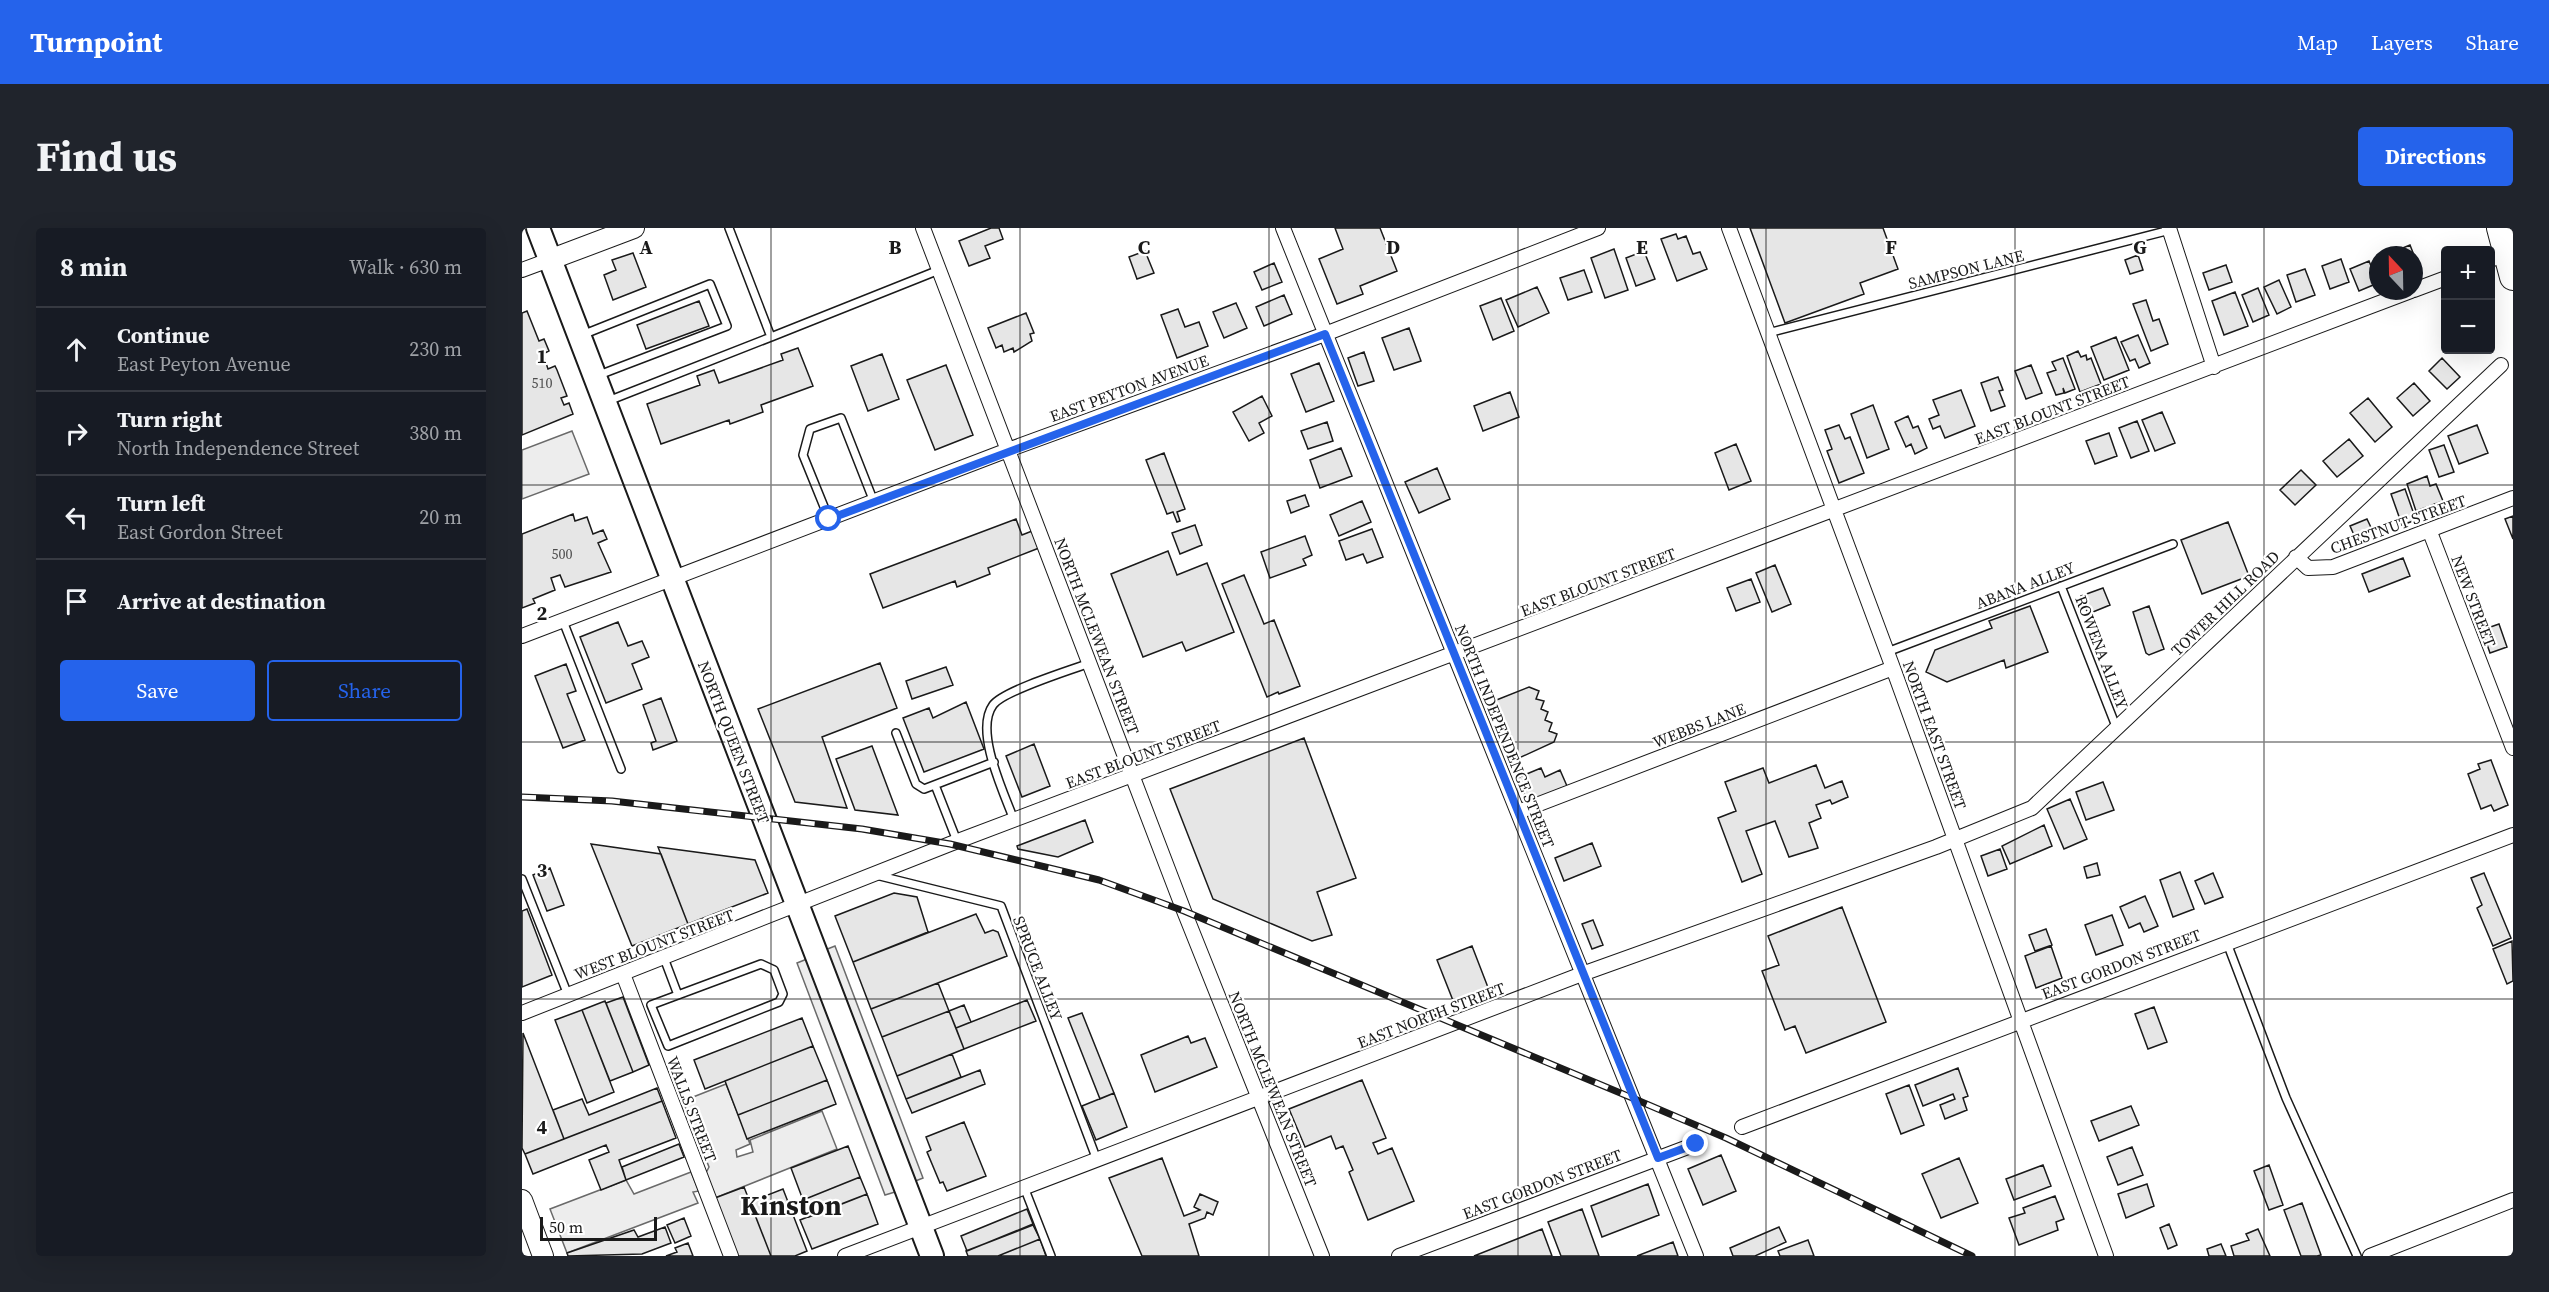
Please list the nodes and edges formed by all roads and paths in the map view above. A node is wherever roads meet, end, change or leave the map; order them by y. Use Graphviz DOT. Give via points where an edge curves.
graph roads {
  1 [pos="538,228"];
  2 [pos="634,228"];
  3 [pos="729,228"];
  4 [pos="922,228"];
  5 [pos="1283,228"];
  6 [pos="1598,228"];
  7 [pos="1729,228"];
  8 [pos="2500,228"];
  9 [pos="2169,229"];
  10 [pos="549,260"];
  11 [pos="2506,261"];
  12 [pos="522,270"];
  13 [pos="939,270"];
  14 [pos="2441,279"];
  15 [pos="2423,286"];
  16 [pos="2386,300"];
  17 [pos="1768,333"];
  18 [pos="1325,334"];
  19 [pos="579,336"];
  20 [pos="771,337"];
  21 [pos="2501,365"];
  22 [pos="2214,367"];
  23 [pos="594,377"];
  24 [pos="604,402"];
  25 [pos="1008,450"];
  26 [pos="2513,498"];
  27 [pos="874,502"];
  28 [pos="1834,510"];
  29 [pos="829,519"];
  30 [pos="2430,532"];
  31 [pos="2173,544"];
  32 [pos="2296,557"];
  33 [pos="672,580"];
  34 [pos="2061,586"];
  35 [pos="563,621"];
  36 [pos="522,636"];
  37 [pos="1887,652"];
  38 [pos="1454,654"];
  39 [pos="1090,663"];
  40 [pos="1893,668"];
  41 [pos="2116,729"];
  42 [pos="896,733"];
  43 [pos="2513,748"];
  44 [pos="994,762"];
  45 [pos="621,769"];
  46 [pos="1133,776"];
  47 [pos="935,785"];
  48 [pos="1518,812"];
  49 [pos="1014,820"];
  50 [pos="2513,835"];
  51 [pos="1955,839"];
  52 [pos="957,842"];
  53 [pos="875,874"];
  54 [pos="522,879"];
  55 [pos="798,906"];
  56 [pos="2226,942"];
  57 [pos="664,958"];
  58 [pos="622,974"];
  59 [pos="1582,974"];
  60 [pos="568,995"];
  61 [pos="678,995"];
  62 [pos="651,1005"];
  63 [pos="636,1011"];
  64 [pos="522,1013"];
  65 [pos="2020,1021"];
  66 [pos="668,1046"];
  67 [pos="652,1052"];
  68 [pos="1259,1100"];
  69 [pos="1742,1127"];
  70 [pos="1696,1144"];
  71 [pos="1658,1158"];
  72 [pos="1097,1160"];
  73 [pos="1024,1187"];
  74 [pos="522,1200"];
  75 [pos="2513,1200"];
  76 [pos="921,1227"];
  77 [pos="543,1256"];
  78 [pos="730,1256"];
  79 [pos="846,1256"];
  80 [pos="932,1256"];
  81 [pos="1051,1256"];
  82 [pos="1322,1256"];
  83 [pos="1399,1256"];
  84 [pos="1696,1256"];
  85 [pos="2106,1256"];
  86 [pos="2357,1256"];
  87 [pos="2370,1256"];
  1 -- 10 [label="main road, NORTH QUEEN STREET"];
  2 -- 10 [label="street"];
  3 -- 20 [label="lane"];
  4 -- 13 [label="street, NORTH MCLEWEAN STREET"];
  5 -- 18 [label="street, NORTH INDEPENDENCE STREET"];
  6 -- 18 [label="street, EAST PEYTON AVENUE"];
  7 -- 17 [label="street, NORTH EAST STREET"];
  8 -- 11 [label="highway"];
  9 -- 17 [label="lane, SAMPSON LANE"];
  9 -- 22 [label="street"];
  10 -- 12 [label="street"];
  10 -- 19 [label="main road, NORTH QUEEN STREET"];
  13 -- 20 [label="lane"];
  13 -- 25 [label="street, NORTH MCLEWEAN STREET"];
  14 -- 15 [label="street, EAST BLOUNT STREET"];
  16 -- 22 [label="street, EAST BLOUNT STREET"];
  17 -- 28 [label="street, NORTH EAST STREET"];
  18 -- 25 [label="street, EAST PEYTON AVENUE"];
  18 -- 38 [label="street, NORTH INDEPENDENCE STREET"];
  19 -- 23 [label="main road, NORTH QUEEN STREET"];
  19 -- 23 [label="lane" via="710,284 727,326"];
  20 -- 24 [label="lane"];
  21 -- 32 [label="street, TOWER HILL ROAD"];
  22 -- 28 [label="street, EAST BLOUNT STREET"];
  23 -- 24 [label="main road, NORTH QUEEN STREET"];
  24 -- 33 [label="main road, NORTH QUEEN STREET"];
  25 -- 27 [label="street, EAST PEYTON AVENUE"];
  25 -- 39 [label="street, NORTH MCLEWEAN STREET"];
  26 -- 30 [label="street, CHESTNUT STREET"];
  27 -- 29 [label="street, EAST PEYTON AVENUE"];
  27 -- 29 [label="lane" via="841,418 810,429 803,455"];
  28 -- 37 [label="street, NORTH EAST STREET"];
  28 -- 38 [label="street, EAST BLOUNT STREET"];
  29 -- 33 [label="street, EAST PEYTON AVENUE"];
  30 -- 32 [label="street, CHESTNUT STREET" via="2333,567 2308,568"];
  30 -- 43 [label="street, NEW STREET"];
  31 -- 34 [label="lane, ABANA ALLEY"];
  32 -- 41 [label="street, TOWER HILL ROAD"];
  33 -- 35 [label="street, EAST PEYTON AVENUE"];
  33 -- 55 [label="main road, NORTH QUEEN STREET"];
  34 -- 37 [label="lane, ABANA ALLEY"];
  34 -- 41 [label="lane, ROWENA ALLEY"];
  35 -- 36 [label="street, EAST PEYTON AVENUE"];
  35 -- 45 [label="lane"];
  37 -- 40 [label="street, NORTH EAST STREET"];
  38 -- 46 [label="street, EAST BLOUNT STREET"];
  38 -- 48 [label="street, NORTH INDEPENDENCE STREET"];
  39 -- 44 [label="lane" via="1015,691 993,705 986,728"];
  39 -- 46 [label="street, NORTH MCLEWEAN STREET"];
  40 -- 48 [label="street, WEBBS LANE"];
  40 -- 51 [label="street, NORTH EAST STREET"];
  41 -- 51 [label="street, TOWER HILL ROAD" via="2032,808"];
  42 -- 47 [label="lane" via="916,784 924,789"];
  44 -- 47 [label="lane"];
  44 -- 49 [label="lane"];
  46 -- 49 [label="street, EAST BLOUNT STREET"];
  46 -- 68 [label="street, NORTH MCLEWEAN STREET"];
  47 -- 52 [label="lane"];
  48 -- 59 [label="street, NORTH INDEPENDENCE STREET"];
  49 -- 52 [label="street, EAST BLOUNT STREET"];
  50 -- 56 [label="street, EAST GORDON STREET"];
  51 -- 59 [label="street, EAST NORTH STREET"];
  51 -- 65 [label="street, NORTH EAST STREET"];
  52 -- 53 [label="street, EAST BLOUNT STREET"];
  53 -- 55 [label="street, EAST BLOUNT STREET"];
  53 -- 72 [label="lane, SPRUCE ALLEY" via="1001,906"];
  54 -- 60 [label="lane"];
  55 -- 57 [label="street, WEST BLOUNT STREET"];
  55 -- 76 [label="main road, NORTH QUEEN STREET"];
  56 -- 65 [label="street, EAST GORDON STREET"];
  56 -- 86 [label="lane" via="2286,1098"];
  57 -- 58 [label="street, WEST BLOUNT STREET"];
  57 -- 61 [label="lane"];
  58 -- 60 [label="street, WEST BLOUNT STREET"];
  58 -- 63 [label="street, WALLS STREET"];
  59 -- 68 [label="street, EAST NORTH STREET"];
  59 -- 71 [label="street, NORTH INDEPENDENCE STREET"];
  60 -- 64 [label="street, WEST BLOUNT STREET"];
  61 -- 62 [label="lane"];
  61 -- 66 [label="lane" via="761,964 774,970 783,994 779,1002"];
  62 -- 63 [label="lane"];
  62 -- 66 [label="lane"];
  63 -- 67 [label="street, WALLS STREET"];
  65 -- 69 [label="street, EAST GORDON STREET"];
  65 -- 85 [label="street, NORTH EAST STREET"];
  66 -- 67 [label="lane"];
  67 -- 78 [label="street, WALLS STREET"];
  68 -- 72 [label="street, EAST NORTH STREET"];
  68 -- 82 [label="street, NORTH MCLEWEAN STREET"];
  70 -- 71 [label="street, EAST GORDON STREET"];
  71 -- 83 [label="street, EAST GORDON STREET"];
  71 -- 84 [label="street, NORTH INDEPENDENCE STREET"];
  72 -- 73 [label="street, EAST NORTH STREET"];
  73 -- 76 [label="street, EAST NORTH STREET"];
  73 -- 81 [label="lane"];
  74 -- 77 [label="street"];
  75 -- 87 [label="street"];
  76 -- 79 [label="street, EAST NORTH STREET"];
  76 -- 80 [label="main road, NORTH QUEEN STREET"];
}
